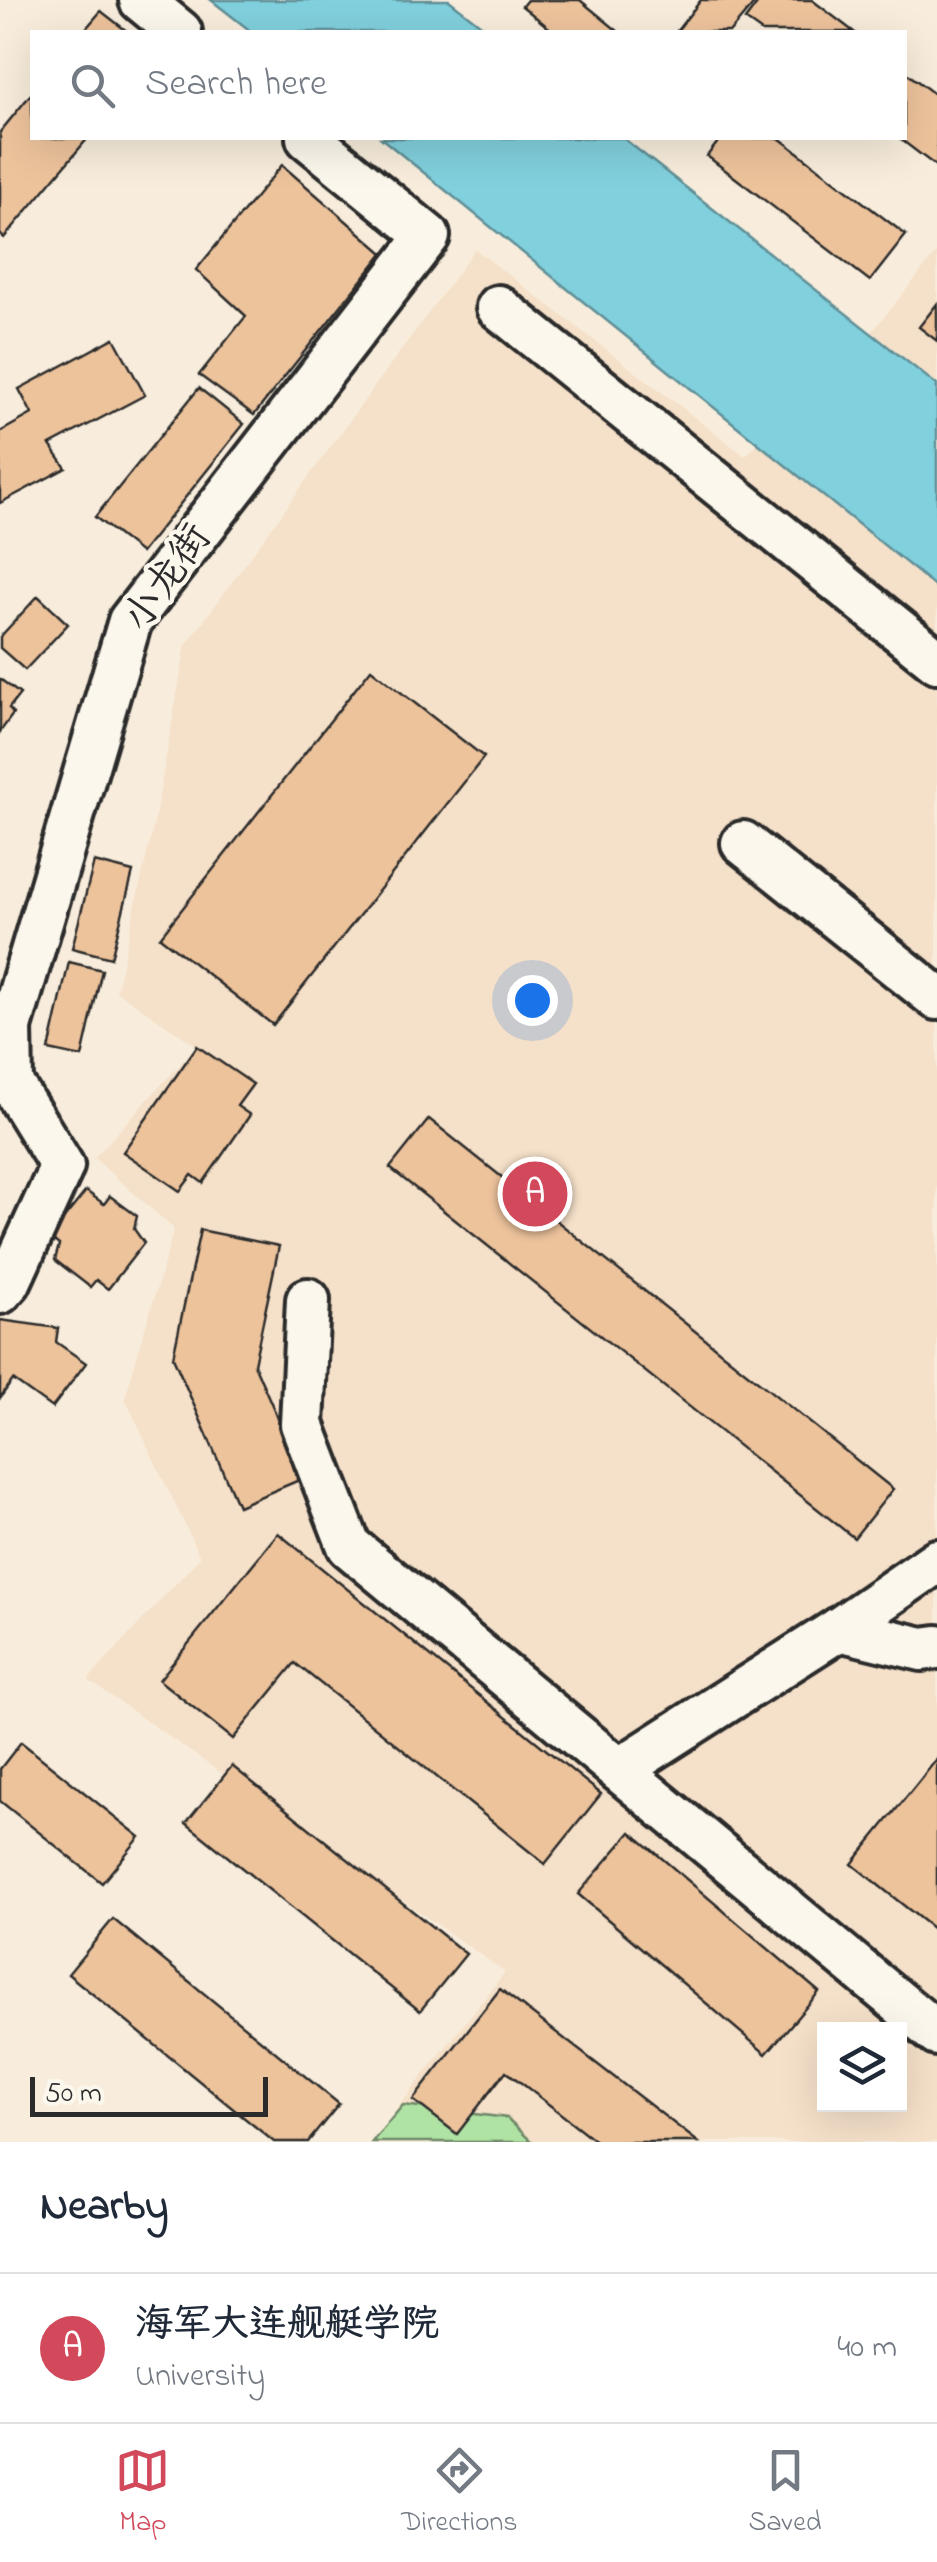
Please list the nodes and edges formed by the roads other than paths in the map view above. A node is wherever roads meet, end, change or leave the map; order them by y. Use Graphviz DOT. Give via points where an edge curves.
graph roads {
  1 [pos="140,0"];
  2 [pos="178,30"];
  3 [pos="310,140"];
  4 [pos="498,307"];
  5 [pos="937,662"];
  6 [pos="743,843"];
  7 [pos="937,998"];
  8 [pos="5,1028"];
  9 [pos="4,1287"];
  10 [pos="308,1300"];
  11 [pos="937,1561"];
  12 [pos="839,1629"];
  13 [pos="937,1647"];
  14 [pos="619,1770"];
  15 [pos="937,2034"];
  1 -- 2 [label="street"];
  3 -- 8 [label="street, 小龙街" via="428,236 130,621"];
  4 -- 5 [label="street"];
  6 -- 7 [label="street"];
  8 -- 9 [label="street, 小龙街" via="11,1083 62,1166"];
  10 -- 14 [label="street" via="302,1424 349,1546"];
  11 -- 12 [label="street"];
  12 -- 13 [label="street"];
  12 -- 14 [label="street"];
  14 -- 15 [label="street"];
}
